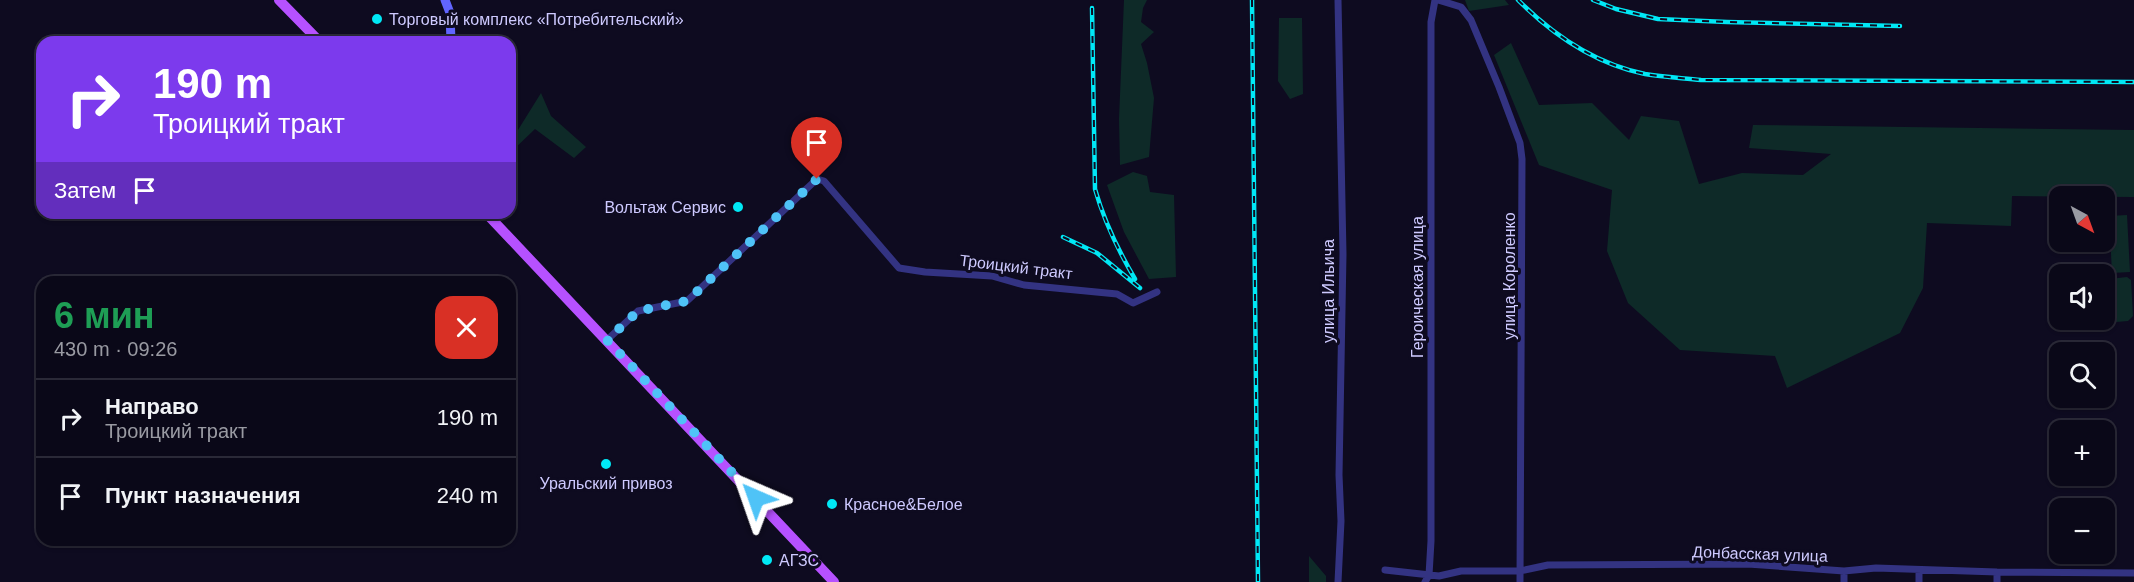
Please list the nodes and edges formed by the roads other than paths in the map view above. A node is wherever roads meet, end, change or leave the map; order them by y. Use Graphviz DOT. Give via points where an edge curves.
graph roads {
  1 [pos="279,0"];
  2 [pos="445,0"];
  3 [pos="1338,0"];
  4 [pos="1437,0"];
  5 [pos="314,36"];
  6 [pos="451,36"];
  7 [pos="492,219"];
  8 [pos="1157,292"];
  9 [pos="607,340"];
  10 [pos="1386,570"];
  11 [pos="1919,570"];
  12 [pos="1520,571"];
  13 [pos="1844,571"];
  14 [pos="1997,572"];
  15 [pos="2069,573"];
  16 [pos="2134,573"];
  17 [pos="1427,579"];
  18 [pos="834,582"];
  19 [pos="1338,582"];
  20 [pos="1434,582"];
  21 [pos="1520,582"];
  22 [pos="1844,582"];
  23 [pos="1919,582"];
  24 [pos="1997,582"];
  25 [pos="2069,582"];
  1 -- 5 [label="main road"];
  2 -- 6 [label="street"];
  3 -- 19 [label="street, улица Ильича" via="1342,254"];
  4 -- 12 [label="street, улица Короленко" via="1461,7 1471,21 1520,143"];
  4 -- 17 [label="street, Героическая улица" via="1431,22 1431,541"];
  7 -- 9 [label="main road"];
  8 -- 9 [label="street, Троицкий тракт" via="1133,303 1117,294 1024,285 992,276 899,268 824,181 817,179 687,301 638,311"];
  9 -- 18 [label="main road"];
  10 -- 17 [label="street, Донбасская улица"];
  11 -- 13 [label="street, Донбасская улица"];
  11 -- 14 [label="street, Донбасская улица"];
  11 -- 23 [label="street"];
  12 -- 13 [label="street, Донбасская улица" via="1548,565 1725,564"];
  12 -- 17 [label="street, Донбасская улица" via="1461,571"];
  12 -- 21 [label="street, улица Короленко"];
  13 -- 22 [label="street"];
  14 -- 15 [label="street, Донбасская улица"];
  14 -- 24 [label="street"];
  15 -- 16 [label="street, Донбасская улица"];
  15 -- 25 [label="street"];
  17 -- 20 [label="street"];
}
